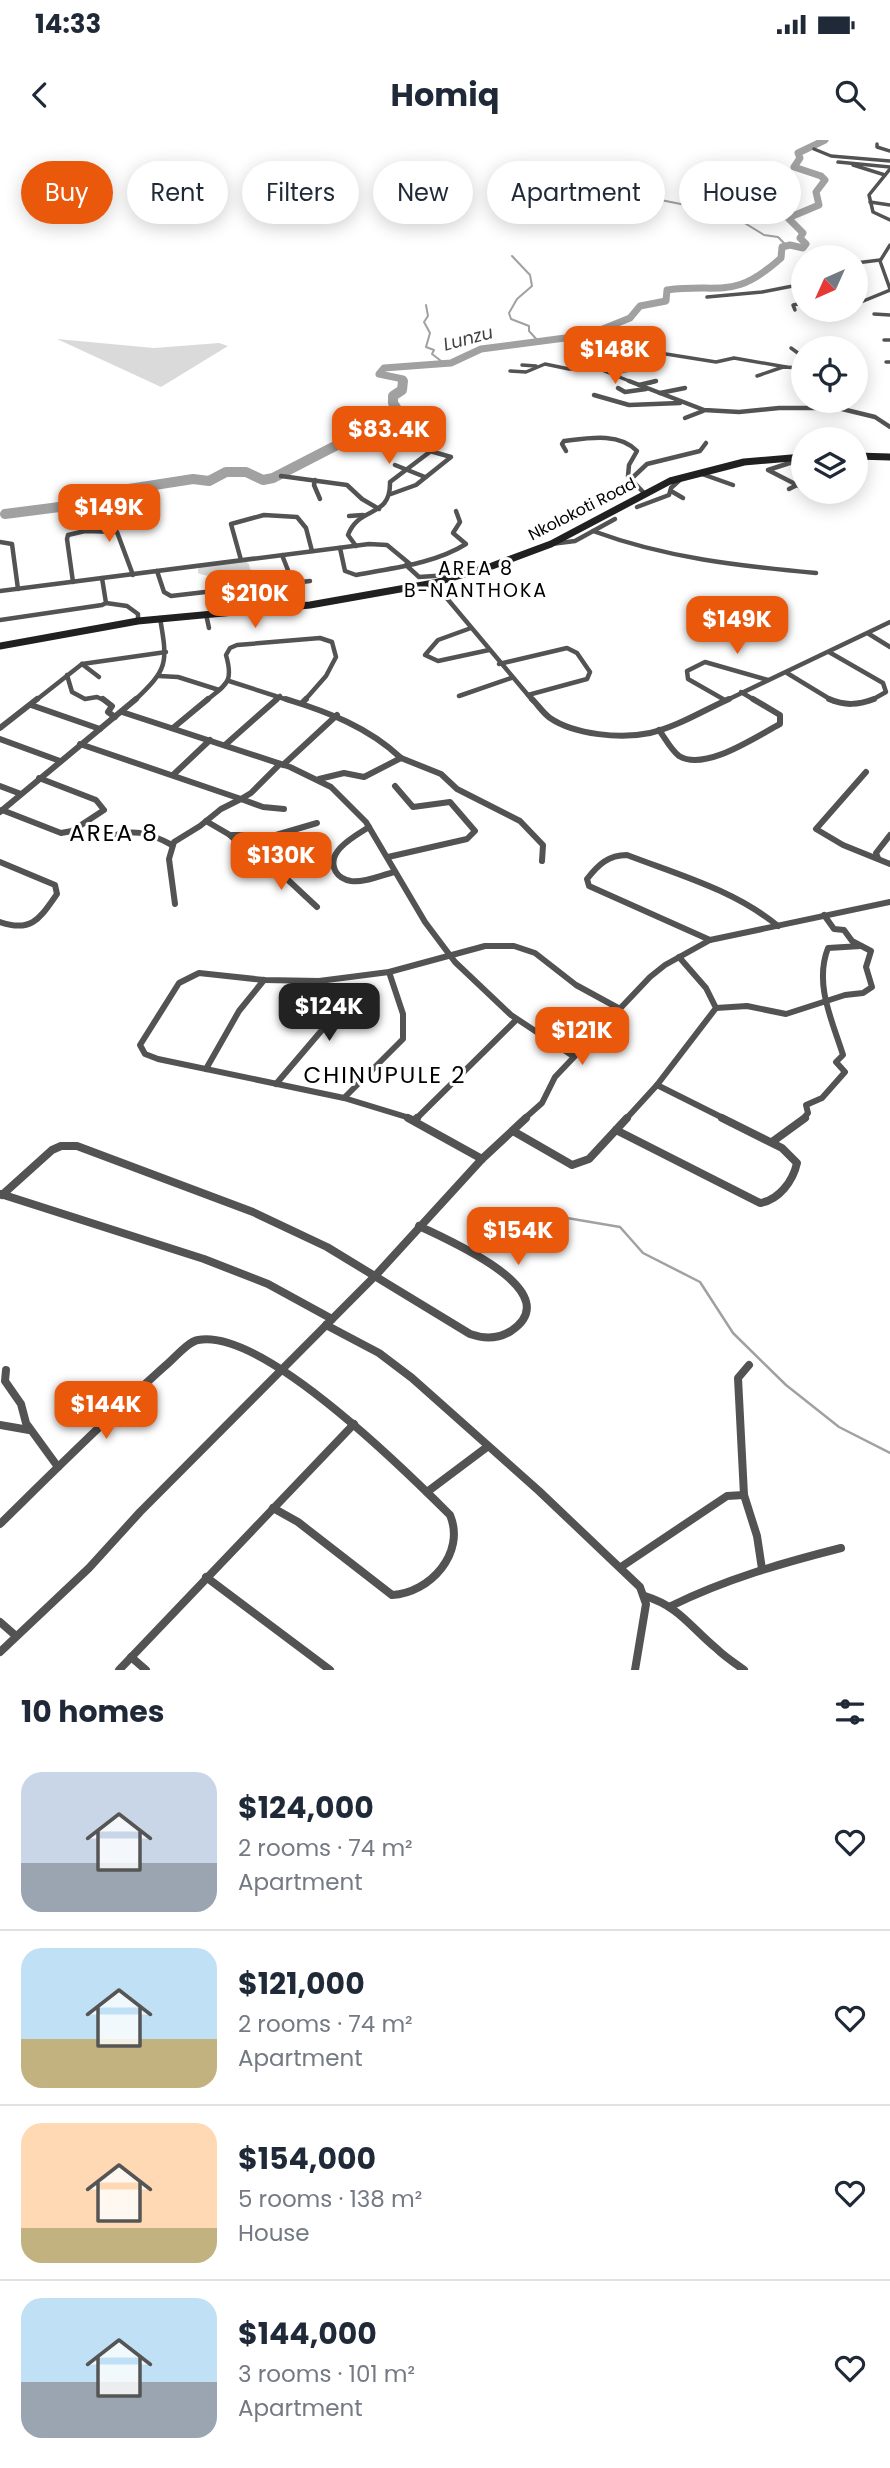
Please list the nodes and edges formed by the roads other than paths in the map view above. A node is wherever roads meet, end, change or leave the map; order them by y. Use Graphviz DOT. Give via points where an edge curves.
graph roads {
  1 [pos="879,143"];
  2 [pos="890,149"];
  3 [pos="859,160"];
  4 [pos="890,160"];
  5 [pos="838,162"];
  6 [pos="849,164"];
  7 [pos="890,168"];
  8 [pos="885,175"];
  9 [pos="870,202"];
  10 [pos="890,205"];
  11 [pos="890,220"];
  12 [pos="890,244"];
  13 [pos="880,261"];
  14 [pos="888,261"];
  15 [pos="868,262"];
  16 [pos="887,272"];
  17 [pos="791,286"];
  18 [pos="890,290"];
  19 [pos="707,297"];
  20 [pos="868,299"];
  21 [pos="874,314"];
  22 [pos="890,315"];
  23 [pos="654,348"];
  24 [pos="654,361"];
  25 [pos="522,365"];
  26 [pos="538,366"];
  27 [pos="786,367"];
  28 [pos="791,367"];
  29 [pos="510,371"];
  30 [pos="611,373"];
  31 [pos="757,376"];
  32 [pos="656,381"];
  33 [pos="639,385"];
  34 [pos="618,388"];
  35 [pos="685,388"];
  36 [pos="648,389"];
  37 [pos="658,393"];
  38 [pos="594,395"];
  39 [pos="682,403"];
  40 [pos="791,408"];
  41 [pos="705,410"];
  42 [pos="857,413"];
  43 [pos="685,418"];
  44 [pos="879,419"];
  45 [pos="890,419"];
  46 [pos="890,427"];
  47 [pos="427,429"];
  48 [pos="706,443"];
  49 [pos="430,451"];
  50 [pos="566,451"];
  51 [pos="868,456"];
  52 [pos="890,457"];
  53 [pos="791,458"];
  54 [pos="791,461"];
  55 [pos="394,465"];
  56 [pos="405,470"];
  57 [pos="693,473"];
  58 [pos="281,476"];
  59 [pos="684,476"];
  60 [pos="425,477"];
  61 [pos="315,480"];
  62 [pos="630,480"];
  63 [pos="791,480"];
  64 [pos="733,485"];
  65 [pos="671,491"];
  66 [pos="644,493"];
  67 [pos="391,494"];
  68 [pos="683,498"];
  69 [pos="320,499"];
  70 [pos="638,507"];
  71 [pos="379,509"];
  72 [pos="456,512"];
  73 [pos="363,514"];
  74 [pos="349,516"];
  75 [pos="615,519"];
  76 [pos="593,531"];
  77 [pos="0,542"];
  78 [pos="551,544"];
  79 [pos="356,546"];
  80 [pos="340,548"];
  81 [pos="312,551"];
  82 [pos="282,555"];
  83 [pos="241,561"];
  84 [pos="408,565"];
  85 [pos="158,571"];
  86 [pos="816,573"];
  87 [pos="133,575"];
  88 [pos="466,575"];
  89 [pos="102,578"];
  90 [pos="310,581"];
  91 [pos="73,582"];
  92 [pos="434,583"];
  93 [pos="18,589"];
  94 [pos="0,591"];
  95 [pos="106,603"];
  96 [pos="255,610"];
  97 [pos="206,614"];
  98 [pos="160,618"];
  99 [pos="0,620"];
  100 [pos="138,621"];
  101 [pos="890,622"];
  102 [pos="209,628"];
  103 [pos="471,628"];
  104 [pos="869,634"];
  105 [pos="0,646"];
  106 [pos="890,647"];
  107 [pos="489,650"];
  108 [pos="166,652"];
  109 [pos="828,653"];
  110 [pos="82,664"];
  111 [pos="499,664"];
  112 [pos="787,673"];
  113 [pos="67,675"];
  114 [pos="159,676"];
  115 [pos="99,677"];
  116 [pos="511,678"];
  117 [pos="768,680"];
  118 [pos="229,681"];
  119 [pos="219,690"];
  120 [pos="741,692"];
  121 [pos="459,695"];
  122 [pos="528,695"];
  123 [pos="280,696"];
  124 [pos="723,699"];
  125 [pos="303,702"];
  126 [pos="32,705"];
  127 [pos="122,712"];
  128 [pos="337,715"];
  129 [pos="115,717"];
  130 [pos="0,728"];
  131 [pos="173,728"];
  132 [pos="100,729"];
  133 [pos="659,730"];
  134 [pos="0,739"];
  135 [pos="210,740"];
  136 [pos="80,744"];
  137 [pos="225,745"];
  138 [pos="401,758"];
  139 [pos="60,761"];
  140 [pos="282,765"];
  141 [pos="866,772"];
  142 [pos="173,775"];
  143 [pos="39,778"];
  144 [pos="318,779"];
  145 [pos="0,786"];
  146 [pos="394,786"];
  147 [pos="21,794"];
  148 [pos="241,799"];
  149 [pos="284,809"];
  150 [pos="1,811"];
  151 [pos="206,821"];
  152 [pos="317,822"];
  153 [pos="369,827"];
  154 [pos="230,835"];
  155 [pos="890,835"];
  156 [pos="106,838"];
  157 [pos="172,845"];
  158 [pos="388,857"];
  159 [pos="256,859"];
  160 [pos="878,859"];
  161 [pos="542,861"];
  162 [pos="0,862"];
  163 [pos="890,864"];
  164 [pos="257,869"];
  165 [pos="396,872"];
  166 [pos="890,902"];
  167 [pos="174,904"];
  168 [pos="317,908"];
  169 [pos="824,915"];
  170 [pos="0,922"];
  171 [pos="778,926"];
  172 [pos="710,940"];
  173 [pos="862,946"];
  174 [pos="451,956"];
  175 [pos="678,957"];
  176 [pos="389,972"];
  177 [pos="264,981"];
  178 [pos="318,982"];
  179 [pos="828,1001"];
  180 [pos="716,1008"];
  181 [pos="620,1009"];
  182 [pos="515,1021"];
  183 [pos="573,1056"];
  184 [pos="206,1069"];
  185 [pos="276,1084"];
  186 [pos="657,1085"];
  187 [pos="344,1098"];
  188 [pos="415,1120"];
  189 [pos="616,1130"];
  190 [pos="513,1131"];
  191 [pos="772,1142"];
  192 [pos="482,1159"];
  193 [pos="1,1194"];
  194 [pos="419,1226"];
  195 [pos="376,1275"];
  196 [pos="329,1322"];
  197 [pos="749,1365"];
  198 [pos="6,1370"];
  199 [pos="280,1371"];
  200 [pos="354,1424"];
  201 [pos="0,1425"];
  202 [pos="30,1430"];
  203 [pos="487,1447"];
  204 [pos="58,1466"];
  205 [pos="427,1492"];
  206 [pos="744,1495"];
  207 [pos="273,1508"];
  208 [pos="0,1524"];
  209 [pos="841,1548"];
  210 [pos="621,1567"];
  211 [pos="762,1569"];
  212 [pos="206,1577"];
  213 [pos="645,1596"];
  214 [pos="671,1606"];
  215 [pos="0,1622"];
  216 [pos="16,1636"];
  217 [pos="0,1652"];
  218 [pos="131,1657"];
  219 [pos="119,1670"];
  220 [pos="146,1670"];
  221 [pos="330,1670"];
  222 [pos="635,1670"];
  223 [pos="744,1670"];
  1 -- 2 [label="street" via="877,147"];
  3 -- 3 [label="street" via="812,149 852,159"];
  3 -- 4 [label="street" via="864,156"];
  3 -- 6 [label="street"];
  3 -- 7 [label="street"];
  5 -- 6 [label="street"];
  6 -- 8 [label="street"];
  7 -- 8 [label="street"];
  8 -- 9 [label="street" via="871,190"];
  9 -- 10 [label="street"];
  9 -- 11 [label="street" via="873,212"];
  12 -- 13 [label="street"];
  13 -- 14 [label="street"];
  13 -- 15 [label="street"];
  13 -- 16 [label="street"];
  16 -- 18 [label="street"];
  17 -- 19 [label="street"];
  18 -- 20 [label="street"];
  21 -- 22 [label="street"];
  23 -- 27 [label="street" via="716,362 734,358"];
  24 -- 30 [label="street" via="649,368"];
  25 -- 26 [label="street"];
  26 -- 29 [label="street" via="526,372"];
  26 -- 30 [label="street" via="545,363"];
  27 -- 28 [label="street"];
  27 -- 31 [label="street"];
  30 -- 33 [label="street"];
  32 -- 33 [label="street"];
  33 -- 36 [label="street"];
  34 -- 36 [label="street" via="625,392"];
  35 -- 37 [label="street"];
  36 -- 37 [label="street"];
  37 -- 39 [label="street"];
  38 -- 39 [label="street" via="629,405"];
  39 -- 41 [label="street"];
  40 -- 41 [label="street"];
  41 -- 43 [label="street"];
  42 -- 44 [label="street"];
  44 -- 45 [label="street"];
  44 -- 46 [label="street"];
  47 -- 49 [label="street" via="432,433"];
  48 -- 62 [label="street" via="700,451 647,464"];
  49 -- 56 [label="street"];
  49 -- 60 [label="street" via="451,457"];
  50 -- 62 [label="street" via="561,442 626,441 638,451 628,471"];
  51 -- 52 [label="main road"];
  53 -- 57 [label="main road, Nkolokoti Road"];
  54 -- 63 [label="street" via="768,470"];
  55 -- 56 [label="street"];
  56 -- 60 [label="street"];
  56 -- 67 [label="street" via="389,484"];
  57 -- 59 [label="main road, Nkolokoti Road"];
  57 -- 64 [label="street" via="709,474"];
  58 -- 61 [label="street"];
  59 -- 65 [label="street"];
  59 -- 66 [label="main road, Nkolokoti Road"];
  60 -- 67 [label="street" via="406,492"];
  61 -- 69 [label="street"];
  61 -- 71 [label="street" via="347,485"];
  62 -- 66 [label="street"];
  65 -- 68 [label="street"];
  65 -- 70 [label="street"];
  66 -- 78 [label="main road, Nkolokoti Road"];
  67 -- 71 [label="street"];
  71 -- 73 [label="street"];
  72 -- 84 [label="street" via="460,522 453,533 466,544"];
  73 -- 74 [label="street"];
  73 -- 79 [label="street" via="348,531"];
  75 -- 76 [label="street"];
  76 -- 78 [label="street"];
  76 -- 86 [label="street" via="666,556"];
  77 -- 93 [label="street" via="12,544"];
  78 -- 88 [label="main road, Nkolokoti Road"];
  79 -- 80 [label="street"];
  79 -- 84 [label="street" via="387,545"];
  80 -- 81 [label="street"];
  80 -- 84 [label="street" via="345,570 351,575"];
  81 -- 82 [label="street"];
  81 -- 83 [label="street" via="306,528 297,517 264,515 231,524"];
  82 -- 83 [label="street"];
  82 -- 90 [label="street" via="293,583"];
  83 -- 85 [label="street"];
  84 -- 88 [label="street" via="419,577"];
  85 -- 87 [label="street"];
  85 -- 96 [label="street" via="164,592 171,596 248,587"];
  87 -- 89 [label="street"];
  87 -- 91 [label="street" via="117,532 79,532 66,539"];
  88 -- 92 [label="main road, Nkolokoti Road"];
  89 -- 91 [label="street"];
  89 -- 95 [label="street"];
  91 -- 93 [label="street"];
  92 -- 96 [label="main road, Nkolokoti Road" via="339,601"];
  92 -- 103 [label="street"];
  93 -- 94 [label="street"];
  95 -- 99 [label="street"];
  95 -- 100 [label="street" via="133,608"];
  96 -- 97 [label="main road, Nkolokoti Road"];
  97 -- 98 [label="main road, Nkolokoti Road"];
  97 -- 102 [label="street"];
  98 -- 100 [label="main road, Nkolokoti Road"];
  98 -- 108 [label="street"];
  100 -- 105 [label="main road, Nkolokoti Road"];
  101 -- 104 [label="street"];
  103 -- 107 [label="street"];
  103 -- 107 [label="street" via="445,636 425,654 438,661"];
  104 -- 106 [label="street"];
  104 -- 109 [label="street"];
  107 -- 111 [label="street"];
  108 -- 110 [label="street"];
  108 -- 114 [label="street"];
  109 -- 112 [label="street"];
  109 -- 112 [label="street" via="883,683 886,692 864,705 845,705"];
  110 -- 113 [label="street"];
  110 -- 115 [label="street"];
  111 -- 116 [label="street"];
  111 -- 122 [label="street" via="567,648 577,653 590,672 587,679"];
  112 -- 117 [label="street"];
  113 -- 126 [label="street"];
  113 -- 129 [label="street" via="72,692 85,699 103,698 112,706 107,712"];
  114 -- 119 [label="street"];
  114 -- 127 [label="street"];
  116 -- 121 [label="street"];
  116 -- 122 [label="street"];
  117 -- 120 [label="street"];
  117 -- 124 [label="street" via="705,662 687,671 688,679"];
  118 -- 119 [label="street"];
  118 -- 123 [label="street"];
  118 -- 125 [label="street" via="226,655 233,646 329,639 336,657"];
  119 -- 131 [label="street"];
  120 -- 124 [label="street"];
  120 -- 133 [label="street" via="780,715 780,724 723,755 705,759 678,755"];
  122 -- 133 [label="street" via="549,718 576,729 622,734"];
  123 -- 125 [label="street"];
  123 -- 137 [label="street"];
  124 -- 133 [label="street"];
  125 -- 128 [label="street"];
  126 -- 130 [label="street"];
  126 -- 132 [label="street"];
  127 -- 129 [label="street"];
  127 -- 131 [label="street"];
  128 -- 138 [label="street"];
  128 -- 140 [label="street"];
  129 -- 132 [label="street"];
  131 -- 135 [label="street"];
  132 -- 136 [label="street"];
  134 -- 139 [label="street"];
  135 -- 137 [label="street"];
  135 -- 142 [label="street"];
  136 -- 139 [label="street"];
  136 -- 142 [label="street"];
  137 -- 140 [label="street"];
  138 -- 144 [label="street" via="364,777 344,773"];
  138 -- 161 [label="street" via="441,774 457,789 520,821 543,845"];
  139 -- 143 [label="street"];
  140 -- 144 [label="street"];
  140 -- 148 [label="street"];
  141 -- 160 [label="street" via="816,829"];
  142 -- 148 [label="street"];
  143 -- 147 [label="street"];
  143 -- 150 [label="street" via="96,800 104,810 61,833"];
  144 -- 153 [label="street" via="344,798"];
  145 -- 147 [label="street"];
  146 -- 158 [label="street" via="413,807 450,802 475,831 467,839"];
  147 -- 150 [label="street"];
  148 -- 149 [label="street"];
  148 -- 151 [label="street" via="214,811"];
  151 -- 154 [label="street"];
  151 -- 157 [label="street"];
  152 -- 154 [label="street" via="276,835"];
  153 -- 158 [label="street"];
  153 -- 165 [label="street" via="337,852 336,873 356,881"];
  154 -- 159 [label="street"];
  155 -- 160 [label="street" via="876,853"];
  156 -- 157 [label="street" via="126,829 150,833"];
  157 -- 167 [label="street"];
  158 -- 165 [label="street"];
  159 -- 164 [label="street"];
  159 -- 168 [label="street" via="282,865 287,880"];
  160 -- 163 [label="street"];
  162 -- 170 [label="street" via="48,880 57,894 31,925 16,928"];
  165 -- 174 [label="street" via="426,925"];
  166 -- 169 [label="street"];
  169 -- 171 [label="street"];
  169 -- 173 [label="street" via="834,929 844,930"];
  171 -- 172 [label="street"];
  171 -- 172 [label="street" via="734,897 627,855 607,858 587,879 589,886 612,898"];
  172 -- 175 [label="street"];
  173 -- 179 [label="street" via="828,948 821,966"];
  173 -- 179 [label="street" via="871,950 866,967 872,987"];
  174 -- 176 [label="street"];
  174 -- 181 [label="street" via="485,946 526,948 576,985"];
  174 -- 182 [label="street"];
  175 -- 180 [label="street" via="706,988"];
  175 -- 181 [label="street" via="650,977"];
  176 -- 178 [label="street"];
  176 -- 187 [label="street" via="403,1018 403,1039"];
  177 -- 178 [label="street"];
  177 -- 184 [label="street" via="237,1013"];
  177 -- 184 [label="street" via="206,972 179,983 141,1045 145,1054 158,1059"];
  178 -- 185 [label="street" via="322,1030"];
  179 -- 180 [label="street" via="786,1014 747,1006"];
  179 -- 191 [label="street" via="843,1055 836,1062 845,1072 822,1098 806,1105 808,1113 801,1123"];
  180 -- 186 [label="street"];
  181 -- 183 [label="street"];
  182 -- 183 [label="street"];
  182 -- 188 [label="street"];
  183 -- 190 [label="street" via="542,1103"];
  184 -- 185 [label="street"];
  185 -- 187 [label="street"];
  186 -- 189 [label="street"];
  186 -- 191 [label="street"];
  187 -- 188 [label="street"];
  188 -- 192 [label="street"];
  189 -- 190 [label="street" via="589,1159 572,1165"];
  189 -- 191 [label="street" via="765,1204 796,1169 793,1156"];
  190 -- 192 [label="street"];
  192 -- 194 [label="street"];
  193 -- 195 [label="street" via="52,1150 77,1146 253,1212"];
  193 -- 196 [label="street" via="204,1259 268,1284"];
  194 -- 195 [label="street"];
  194 -- 195 [label="street" via="482,1256 502,1271 524,1300 525,1318 498,1337 479,1338"];
  195 -- 196 [label="street"];
  196 -- 199 [label="street"];
  196 -- 203 [label="street" via="412,1378"];
  197 -- 206 [label="street" via="738,1378"];
  198 -- 202 [label="street" via="5,1381"];
  199 -- 200 [label="street"];
  199 -- 204 [label="street" via="221,1337 202,1337"];
  199 -- 216 [label="street" via="89,1568"];
  200 -- 205 [label="street"];
  200 -- 207 [label="street"];
  201 -- 202 [label="street"];
  202 -- 204 [label="street"];
  203 -- 205 [label="street"];
  203 -- 210 [label="street"];
  204 -- 208 [label="street"];
  205 -- 207 [label="street" via="453,1520 450,1556 414,1590 398,1596 387,1593 309,1530"];
  206 -- 210 [label="street" via="727,1496"];
  206 -- 211 [label="street"];
  207 -- 212 [label="street"];
  209 -- 211 [label="street"];
  210 -- 213 [label="street"];
  211 -- 214 [label="street"];
  212 -- 218 [label="street"];
  212 -- 221 [label="street"];
  213 -- 214 [label="street"];
  213 -- 222 [label="street"];
  214 -- 223 [label="street"];
  215 -- 216 [label="street"];
  216 -- 217 [label="street"];
  218 -- 219 [label="street"];
  218 -- 220 [label="street"];
}
